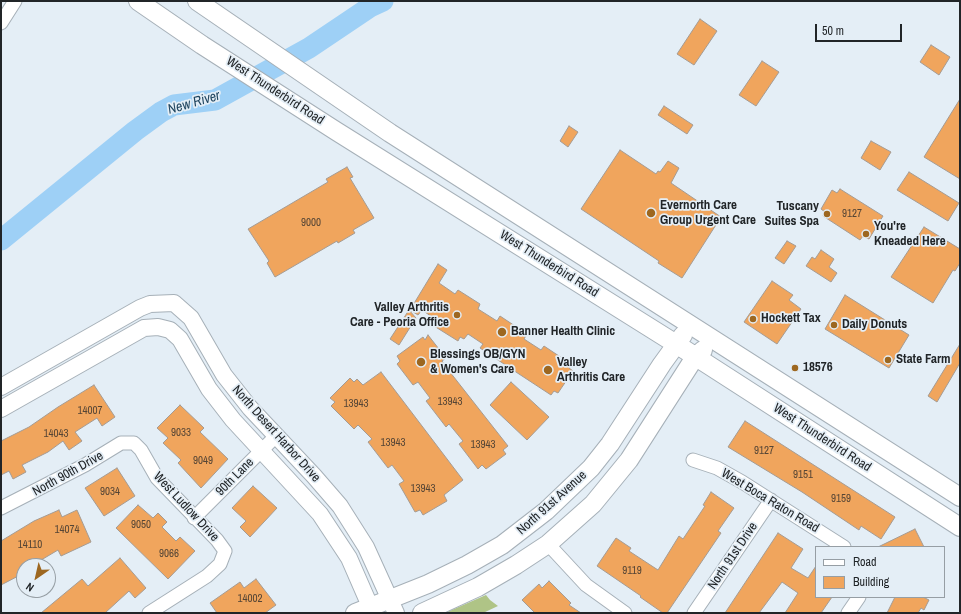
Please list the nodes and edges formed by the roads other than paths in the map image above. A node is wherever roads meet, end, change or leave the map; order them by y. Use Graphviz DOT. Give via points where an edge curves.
graph roads {
  1 [pos="15,1"];
  2 [pos="138,1"];
  3 [pos="199,3"];
  4 [pos="1,23"];
  5 [pos="690,324"];
  6 [pos="714,339"];
  7 [pos="676,344"];
  8 [pos="695,357"];
  9 [pos="1,387"];
  10 [pos="1,409"];
  11 [pos="276,436"];
  12 [pos="134,443"];
  13 [pos="261,450"];
  14 [pos="693,460"];
  15 [pos="574,485"];
  16 [pos="960,497"];
  17 [pos="771,500"];
  18 [pos="1,508"];
  19 [pos="194,518"];
  20 [pos="960,527"];
  21 [pos="548,544"];
  22 [pos="842,546"];
  23 [pos="858,598"];
  24 [pos="393,606"];
  25 [pos="366,611"];
  26 [pos="150,613"];
  27 [pos="422,613"];
  28 [pos="625,613"];
  29 [pos="694,613"];
  30 [pos="848,613"];
  1 -- 4 [label="street"];
  2 -- 7 [label="main road, West Thunderbird Road" via="336,131"];
  3 -- 5 [label="main road, West Thunderbird Road" via="468,183"];
  5 -- 6 [label="main road, West Thunderbird Road"];
  5 -- 7 [label="main road, North 91st Avenue"];
  6 -- 8 [label="main road, North 91st Avenue"];
  6 -- 16 [label="main road, West Thunderbird Road"];
  7 -- 8 [label="main road, West Thunderbird Road"];
  7 -- 15 [label="main road, North 91st Avenue" via="610,444"];
  8 -- 20 [label="main road, West Thunderbird Road"];
  8 -- 21 [label="main road, North 91st Avenue" via="630,460 594,504"];
  9 -- 11 [label="street, North Desert Harbor Drive" via="140,308 150,304 174,303 191,318 224,375"];
  10 -- 13 [label="street, North Desert Harbor Drive" via="144,328 158,327 170,330 180,339 209,389"];
  11 -- 13 [label="street, 90th Lane"];
  11 -- 24 [label="street, North Desert Harbor Drive" via="340,506 366,547"];
  12 -- 18 [label="street, North 90th Drive" via="121,443 85,465"];
  12 -- 19 [label="street, West Ludlow Drive" via="141,450 157,478"];
  13 -- 19 [label="street, 90th Lane"];
  13 -- 25 [label="street, North Desert Harbor Drive" via="326,522 349,558"];
  14 -- 17 [label="street, West Boca Raton Road" via="717,468"];
  15 -- 21 [label="main road" via="565,506 554,517 550,526"];
  15 -- 24 [label="main road, North 91st Avenue" via="546,511 502,545 428,584"];
  17 -- 22 [label="street, West Boca Raton Road"];
  17 -- 29 [label="street, North 91st Drive"];
  19 -- 26 [label="street, West Ludlow Drive" via="225,551 220,564 207,576"];
  21 -- 27 [label="main road, North 91st Avenue" via="478,587"];
  21 -- 28 [label="street" via="586,585"];
  23 -- 30 [label="street"];
  24 -- 25 [label="main road, North 91st Avenue"];
}
